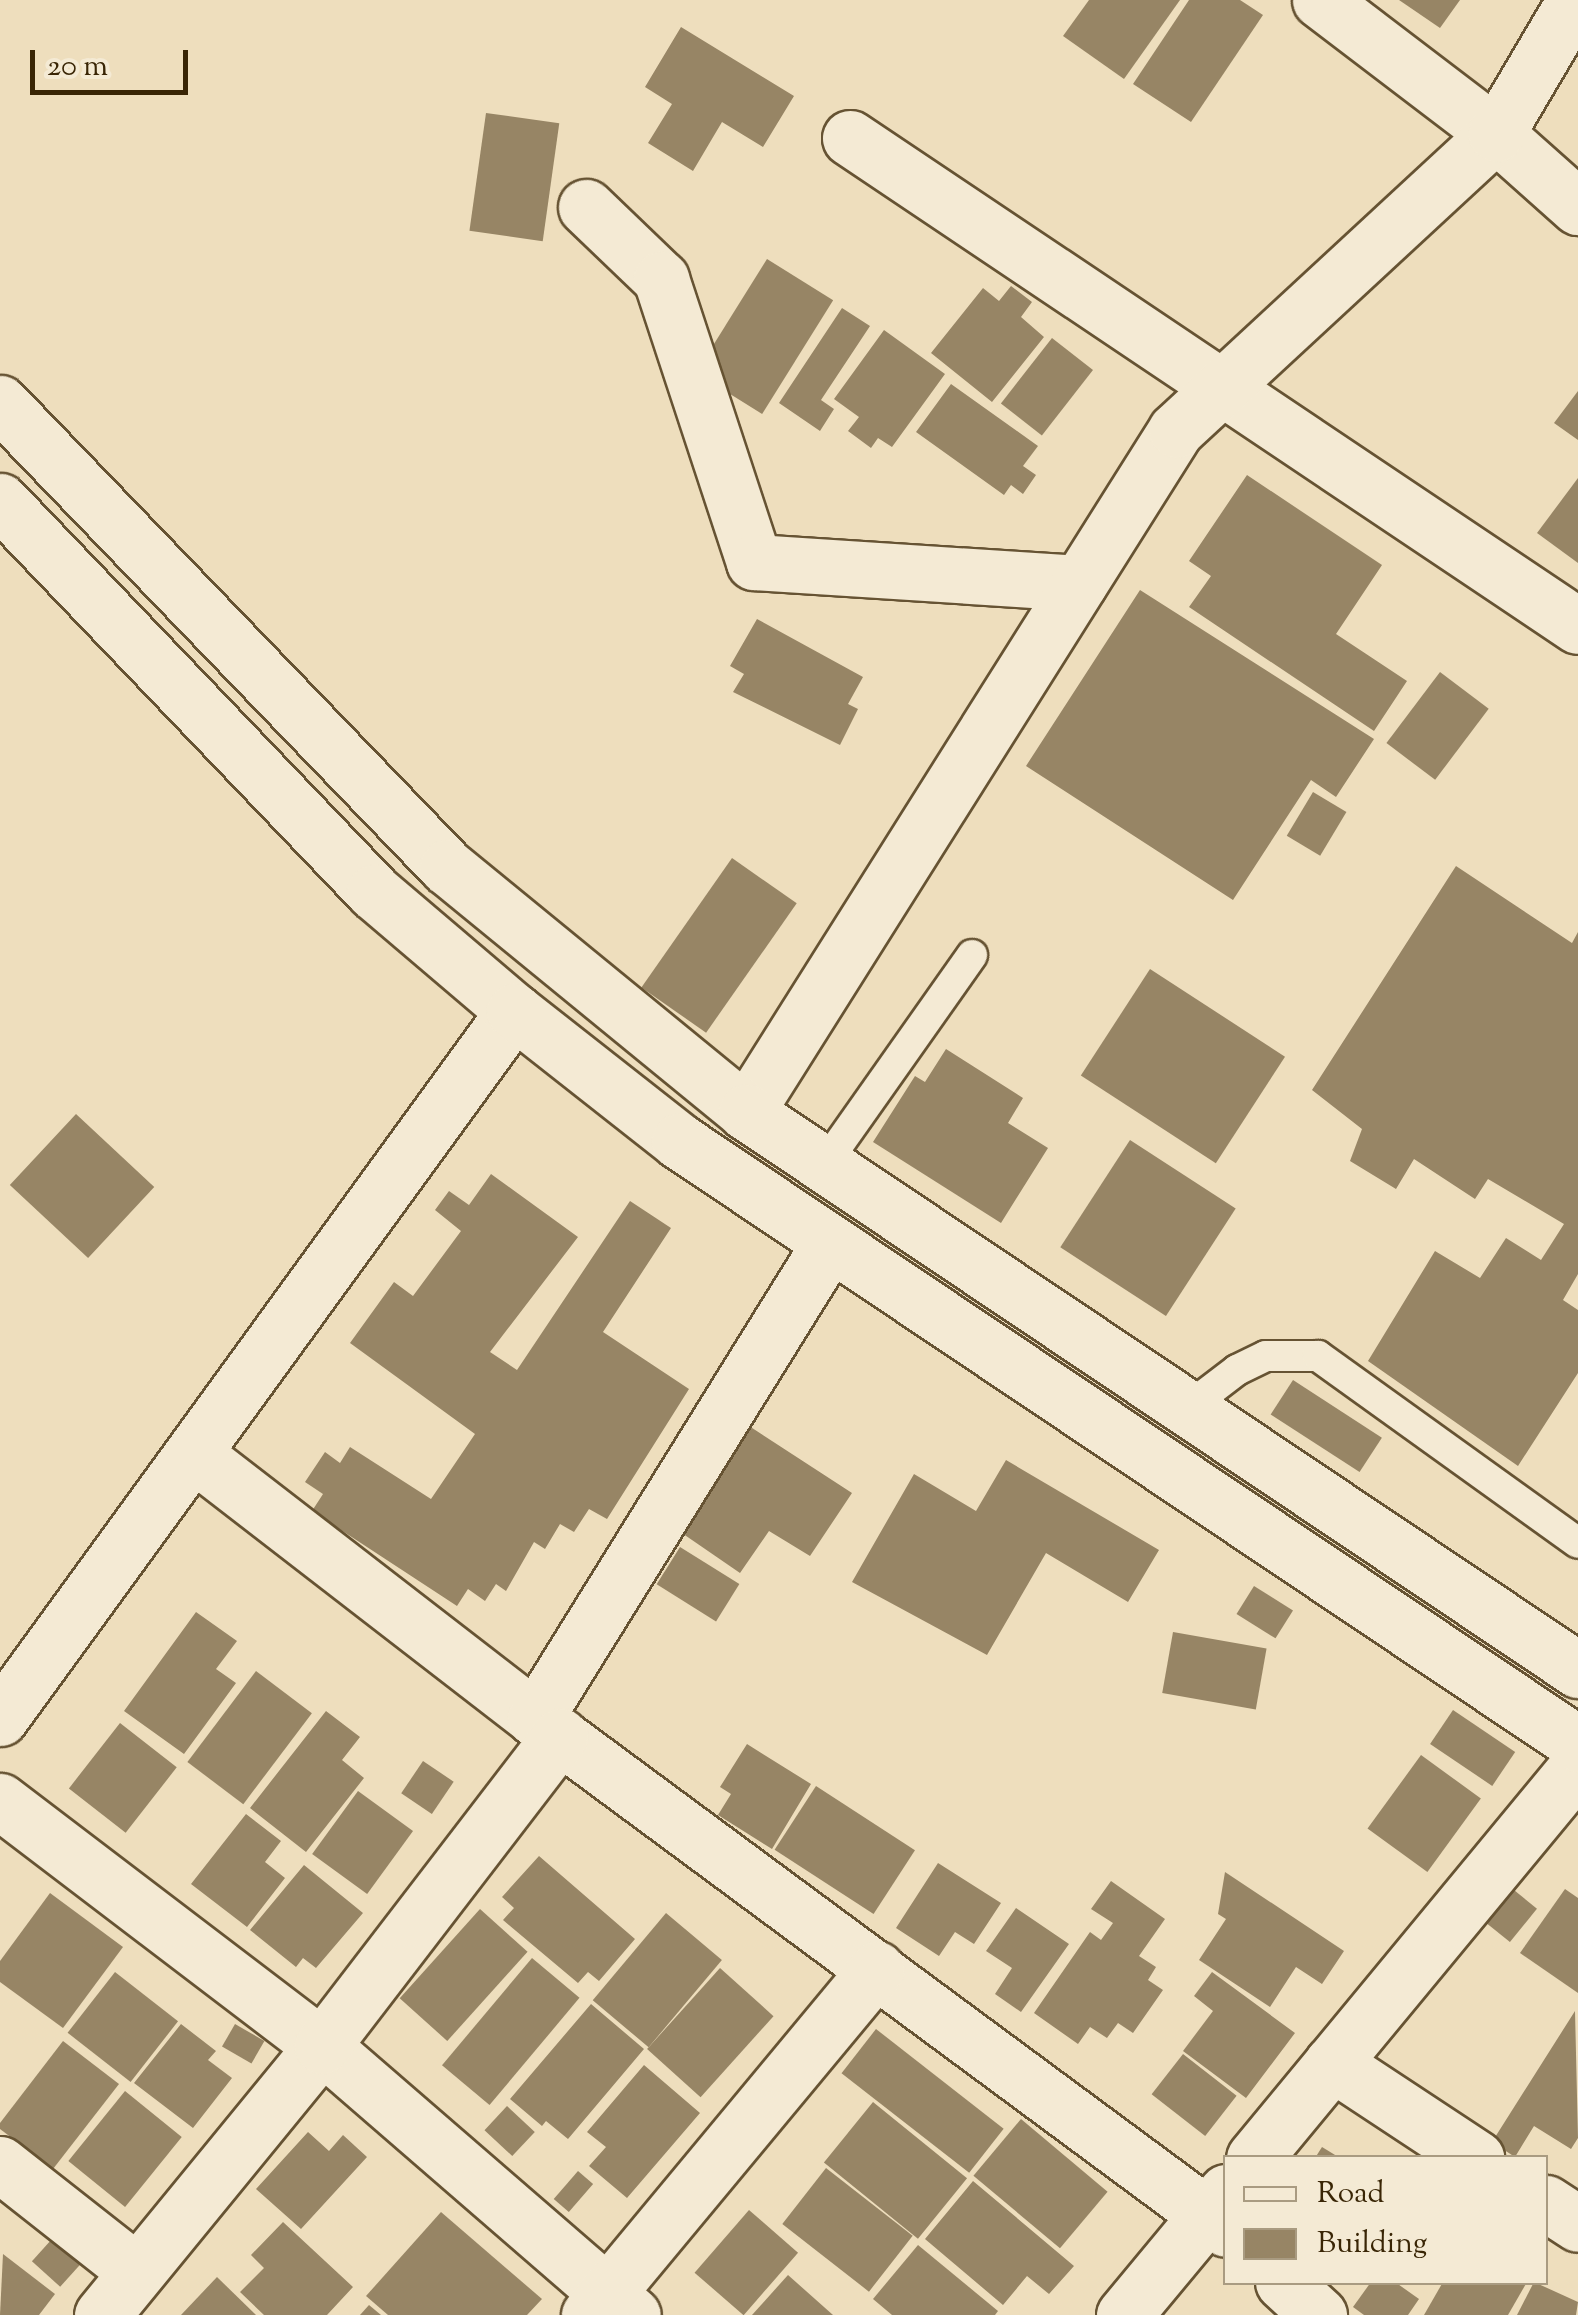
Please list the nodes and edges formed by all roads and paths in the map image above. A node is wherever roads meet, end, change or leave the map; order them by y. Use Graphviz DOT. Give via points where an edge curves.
graph roads {
  1 [pos="1320,0"];
  2 [pos="1574,0"];
  3 [pos="1496,134"];
  4 [pos="850,138"];
  5 [pos="586,206"];
  6 [pos="1578,207"];
  7 [pos="1222,388"];
  8 [pos="0,403"];
  9 [pos="0,501"];
  10 [pos="1079,584"];
  11 [pos="1578,626"];
  12 [pos="972,955"];
  13 [pos="514,1011"];
  14 [pos="746,1112"];
  15 [pos="824,1165"];
  16 [pos="830,1243"];
  17 [pos="1186,1408"];
  18 [pos="194,1454"];
  19 [pos="1150,1460"];
  20 [pos="1578,1543"];
  21 [pos="1578,1670"];
  22 [pos="0,1718"];
  23 [pos="548,1727"];
  24 [pos="1578,1744"];
  25 [pos="1578,1766"];
  26 [pos="0,1801"];
  27 [pos="876,1969"];
  28 [pos="322,2046"];
  29 [pos="1332,2063"];
  30 [pos="1256,2155"];
  31 [pos="1471,2155"];
  32 [pos="0,2164"];
  33 [pos="1548,2204"];
  34 [pos="1220,2212"];
  35 [pos="1578,2224"];
  36 [pos="137,2272"];
  37 [pos="1286,2285"];
  38 [pos="610,2308"];
  39 [pos="102,2315"];
  40 [pos="1124,2315"];
  41 [pos="1318,2315"];
  1 -- 3 [label="street"];
  2 -- 3 [label="street"];
  3 -- 6 [label="street"];
  3 -- 7 [label="street"];
  4 -- 7 [label="street"];
  5 -- 10 [label="street" via="661,280 754,562"];
  7 -- 10 [label="street" via="1176,430"];
  7 -- 11 [label="street"];
  8 -- 14 [label="street" via="447,867"];
  9 -- 13 [label="street" via="374,892"];
  10 -- 14 [label="street"];
  12 -- 15 [label="lane"];
  13 -- 16 [label="street" via="679,1140"];
  13 -- 18 [label="street"];
  14 -- 15 [label="street"];
  15 -- 17 [label="street"];
  16 -- 19 [label="street"];
  16 -- 23 [label="street"];
  17 -- 19 [label="street"];
  17 -- 20 [label="lane" via="1266,1356 1318,1356"];
  17 -- 21 [label="street"];
  18 -- 22 [label="street"];
  18 -- 23 [label="street"];
  19 -- 24 [label="street"];
  23 -- 27 [label="street"];
  23 -- 28 [label="street"];
  25 -- 29 [label="street"];
  26 -- 28 [label="street"];
  27 -- 34 [label="street"];
  27 -- 38 [label="street"];
  28 -- 36 [label="street"];
  28 -- 38 [label="street"];
  29 -- 30 [label="street"];
  29 -- 31 [label="street"];
  32 -- 36 [label="street"];
  33 -- 35 [label="street"];
  34 -- 40 [label="street"];
  36 -- 39 [label="street"];
  37 -- 41 [label="street"];
}
